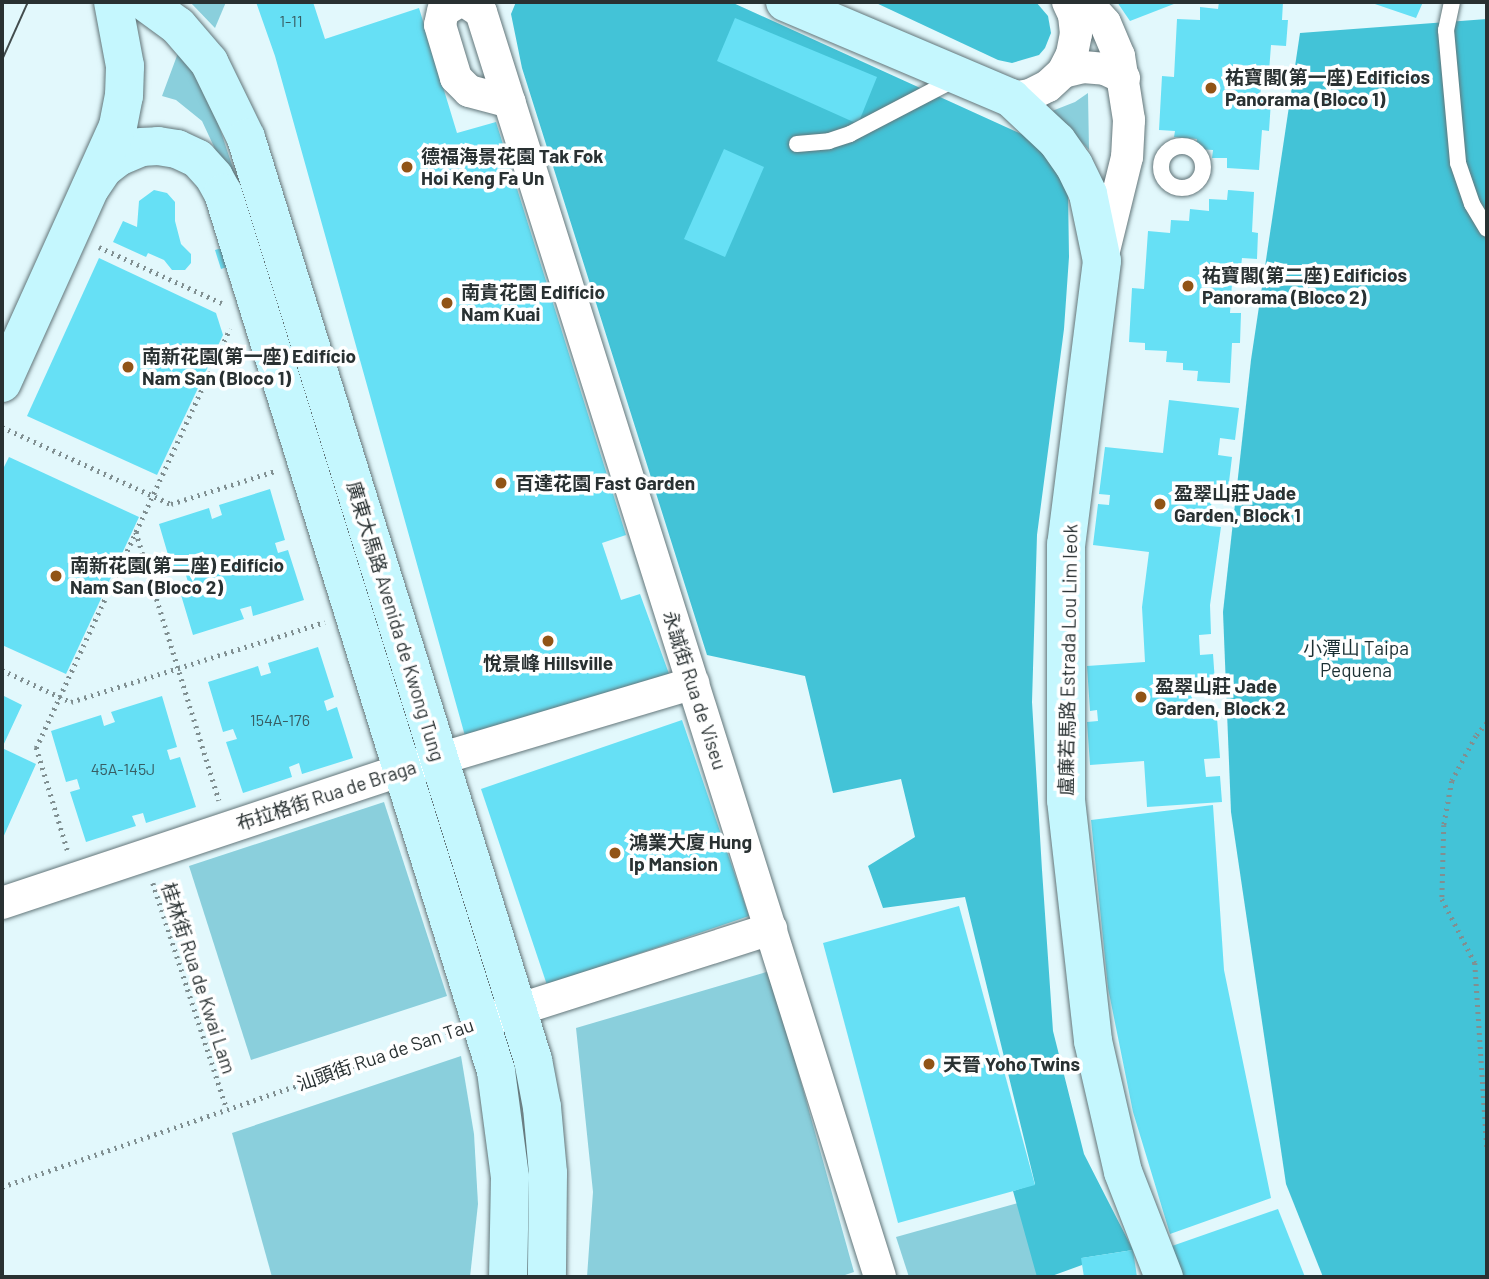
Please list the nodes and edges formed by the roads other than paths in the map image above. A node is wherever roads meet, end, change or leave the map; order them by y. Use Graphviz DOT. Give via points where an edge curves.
graph roads {
  1 [pos="113,2"];
  2 [pos="145,2"];
  3 [pos="785,2"];
  4 [pos="1068,2"];
  5 [pos="1086,2"];
  6 [pos="1452,2"];
  7 [pos="473,4"];
  8 [pos="1063,72"];
  9 [pos="960,76"];
  10 [pos="1124,78"];
  11 [pos="1011,98"];
  12 [pos="510,102"];
  13 [pos="1129,120"];
  14 [pos="797,144"];
  15 [pos="1080,178"];
  16 [pos="91,187"];
  17 [pos="1487,229"];
  18 [pos="1102,261"];
  19 [pos="2,383"];
  20 [pos="693,683"];
  21 [pos="439,758"];
  22 [pos="402,770"];
  23 [pos="2,903"];
  24 [pos="771,929"];
  25 [pos="517,1010"];
  26 [pos="480,1021"];
  27 [pos="508,1277"];
  28 [pos="547,1277"];
  29 [pos="880,1277"];
  30 [pos="1164,1277"];
  1 -- 16 [label="main road" via="124,51 124,96 113,140"];
  2 -- 21 [label="main road, 廣東大馬路 Avenida de Kwong Tung" via="178,26 209,62 246,138"];
  3 -- 9 [label="main road, 盧廉若馬路 Estrada Lou Lim Ieok"];
  4 -- 8 [label="street" via="1076,34"];
  5 -- 10 [label="street" via="1105,23"];
  6 -- 17 [label="lane" via="1446,30 1458,163 1472,204"];
  7 -- 12 [label="street, 永誠街 Rua de Viseu"];
  7 -- 12 [label="street, 永誠街 Rua de Viseu" via="443,11 440,25 456,78 465,89"];
  8 -- 10 [label="street" via="1083,67 1105,69"];
  8 -- 11 [label="street" via="1039,90"];
  9 -- 11 [label="main road, 盧廉若馬路 Estrada Lou Lim Ieok"];
  9 -- 14 [label="lane" via="850,134"];
  10 -- 13 [label="street"];
  11 -- 15 [label="main road, 盧廉若馬路 Estrada Lou Lim Ieok" via="1057,141"];
  12 -- 20 [label="street, 永誠街 Rua de Viseu"];
  13 -- 15 [label="street" via="1114,157"];
  13 -- 18 [label="street" via="1144,160"];
  15 -- 18 [label="main road, 盧廉若馬路 Estrada Lou Lim Ieok" via="1096,224"];
  16 -- 19 [label="main road"];
  16 -- 22 [label="main road, 廣東大馬路 Avenida de Kwong Tung" via="109,164 135,149 164,146 193,156 220,187 244,297 306,461"];
  18 -- 30 [label="main road, 盧廉若馬路 Estrada Lou Lim Ieok" via="1066,544 1066,800 1093,1041 1123,1172"];
  20 -- 21 [label="street, 布拉格街 Rua de Braga"];
  20 -- 24 [label="street, 永誠街 Rua de Viseu"];
  21 -- 22 [label="street, 布拉格街 Rua de Braga"];
  21 -- 25 [label="main road, 廣東大馬路 Avenida de Kwong Tung"];
  22 -- 23 [label="street, 布拉格街 Rua de Braga"];
  22 -- 26 [label="main road, 廣東大馬路 Avenida de Kwong Tung"];
  24 -- 25 [label="street, 汕頭街 Rua de San Tau"];
  24 -- 29 [label="street, 永誠街 Rua de Viseu"];
  25 -- 26 [label="street, 汕頭街 Rua de San Tau"];
  25 -- 28 [label="main road, 廣東大馬路 Avenida de Kwong Tung" via="537,1074 546,1140"];
  26 -- 27 [label="main road, 廣東大馬路 Avenida de Kwong Tung" via="499,1085 507,1145"];
}
